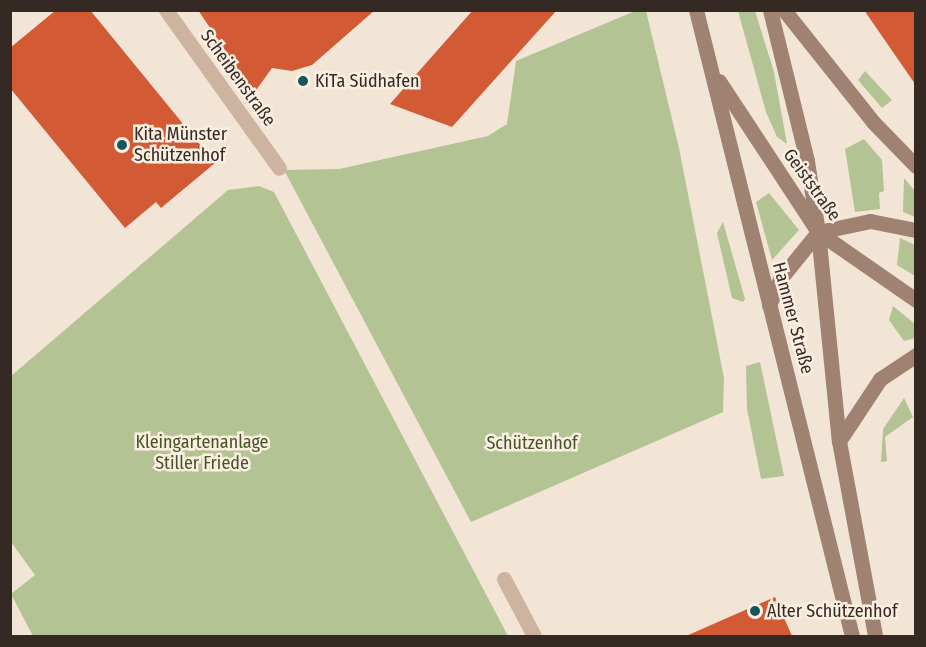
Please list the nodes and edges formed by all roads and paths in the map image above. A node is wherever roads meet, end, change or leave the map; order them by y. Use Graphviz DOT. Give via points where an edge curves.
graph roads {
  1 [pos="165,10"];
  2 [pos="696,10"];
  3 [pos="770,10"];
  4 [pos="784,10"];
  5 [pos="710,63"];
  6 [pos="915,166"];
  7 [pos="279,168"];
  8 [pos="915,230"];
  9 [pos="819,232"];
  10 [pos="915,300"];
  11 [pos="769,305"];
  12 [pos="915,355"];
  13 [pos="838,441"];
  14 [pos="504,579"];
  15 [pos="534,636"];
  16 [pos="852,636"];
  17 [pos="875,636"];
  1 -- 7 [label="street, Scheibenstraße"];
  2 -- 5 [label="main road, Hammer Straße"];
  3 -- 9 [label="main road, Hammer Straße" via="792,92"];
  4 -- 6 [label="main road" via="874,123"];
  5 -- 9 [label="main road, Geiststraße" via="737,114"];
  5 -- 11 [label="main road, Hammer Straße"];
  8 -- 9 [label="main road" via="870,221"];
  9 -- 10 [label="main road, Geiststraße"];
  9 -- 11 [label="main road" via="790,265"];
  9 -- 13 [label="main road, Hammer Straße"];
  11 -- 16 [label="main road, Hammer Straße"];
  12 -- 13 [label="main road" via="880,379"];
  13 -- 17 [label="main road, Hammer Straße"];
  14 -- 15 [label="street"];
}
